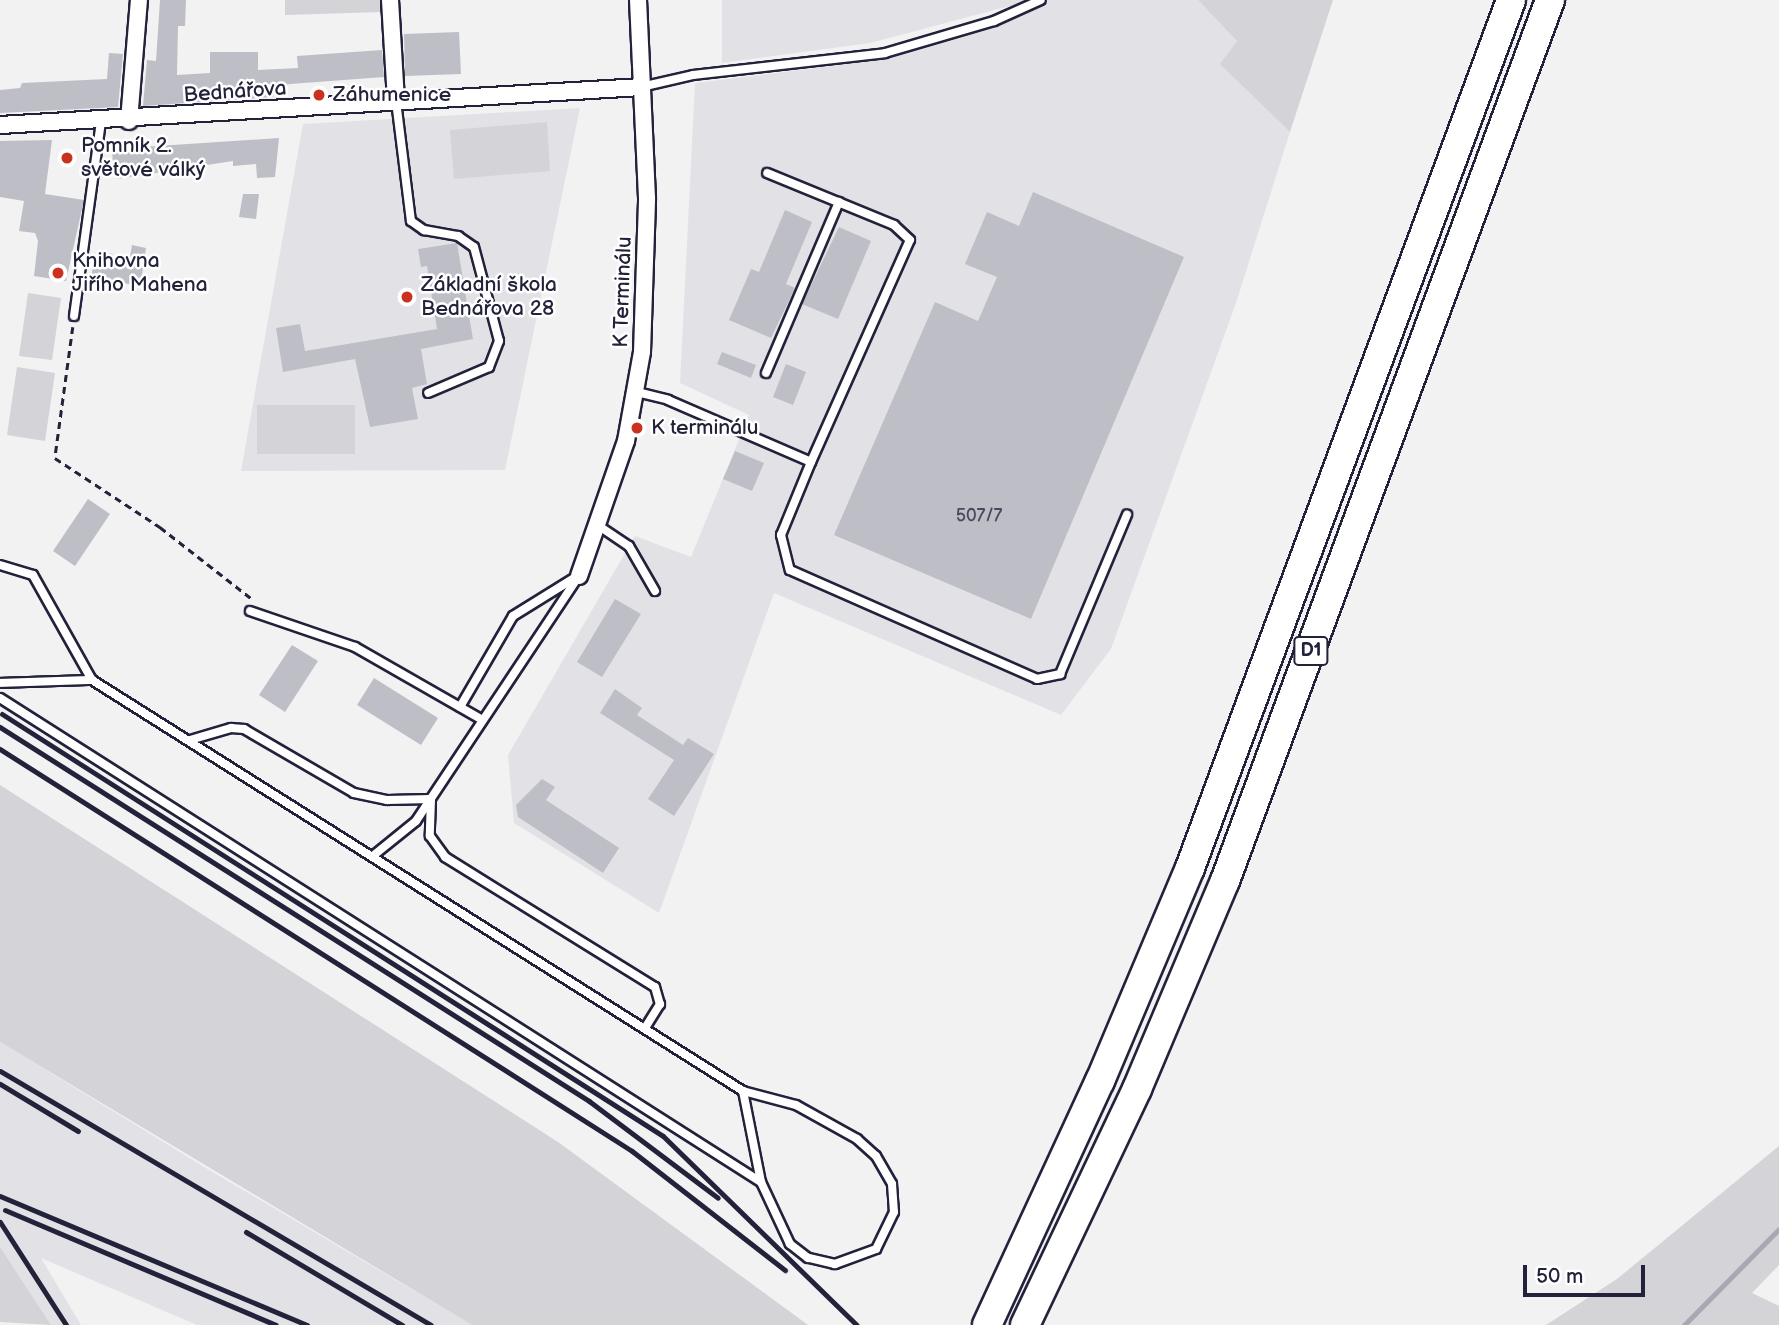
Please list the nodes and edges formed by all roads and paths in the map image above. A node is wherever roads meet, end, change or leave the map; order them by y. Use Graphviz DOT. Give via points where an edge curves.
graph roads {
  1 [pos="139,0"];
  2 [pos="390,0"];
  3 [pos="638,0"];
  4 [pos="1041,0"];
  5 [pos="1511,0"];
  6 [pos="1550,0"];
  7 [pos="641,87"];
  8 [pos="396,101"];
  9 [pos="129,121"];
  10 [pos="101,122"];
  11 [pos="0,125"];
  12 [pos="766,173"];
  13 [pos="839,202"];
  14 [pos="74,316"];
  15 [pos="766,373"];
  16 [pos="636,392"];
  17 [pos="428,393"];
  18 [pos="811,463"];
  19 [pos="1127,515"];
  20 [pos="599,526"];
  21 [pos="0,565"];
  22 [pos="579,576"];
  23 [pos="655,591"];
  24 [pos="250,611"];
  25 [pos="279,621"];
  26 [pos="92,680"];
  27 [pos="0,683"];
  28 [pos="0,698"];
  29 [pos="460,707"];
  30 [pos="479,719"];
  31 [pos="190,740"];
  32 [pos="431,799"];
  33 [pos="374,855"];
  34 [pos="645,1028"];
  35 [pos="743,1091"];
  36 [pos="761,1182"];
  37 [pos="987,1325"];
  38 [pos="1026,1325"];
  1 -- 9 [label="street"];
  2 -- 8 [label="street"];
  3 -- 7 [label="street, K Terminálu"];
  4 -- 7 [label="lane" via="994,21 885,53 693,75"];
  5 -- 37 [label="highway, D1" via="1190,868"];
  6 -- 38 [label="highway, D1" via="1225,881 1137,1089"];
  7 -- 8 [label="street, Bednářova"];
  7 -- 16 [label="street, K Terminálu" via="646,261"];
  8 -- 9 [label="street, Bednářova"];
  8 -- 17 [label="lane" via="411,221 424,230 458,236 474,247 499,341 489,367"];
  9 -- 10 [label="street, Bednářova"];
  10 -- 11 [label="street, Bednářova"];
  10 -- 14 [label="lane"];
  12 -- 13 [label="lane"];
  13 -- 15 [label="lane"];
  13 -- 18 [label="lane" via="894,225 910,240"];
  14 -- 25 [label="path" via="55,458 160,527"];
  16 -- 18 [label="lane" via="668,400"];
  16 -- 20 [label="street, K Terminálu"];
  18 -- 19 [label="lane" via="781,535 790,570 1037,679 1060,674"];
  20 -- 22 [label="street, K Terminálu"];
  20 -- 23 [label="lane" via="629,546"];
  21 -- 26 [label="lane" via="33,575"];
  22 -- 29 [label="lane" via="513,616"];
  22 -- 30 [label="lane" via="503,697"];
  24 -- 25 [label="lane"];
  25 -- 29 [label="lane" via="355,647"];
  26 -- 27 [label="lane"];
  26 -- 31 [label="lane"];
  28 -- 36 [label="lane"];
  29 -- 30 [label="lane"];
  30 -- 32 [label="lane"];
  31 -- 32 [label="lane" via="231,728 244,729 354,793 387,800"];
  31 -- 33 [label="lane"];
  32 -- 33 [label="lane" via="416,821"];
  32 -- 34 [label="lane" via="430,836 445,857 655,987 660,1004"];
  33 -- 34 [label="lane"];
  34 -- 35 [label="lane"];
  35 -- 36 [label="lane"];
  35 -- 36 [label="lane" via="811,1112 876,1156 892,1184 890,1226 864,1257 835,1264 808,1258 784,1236"];
}
